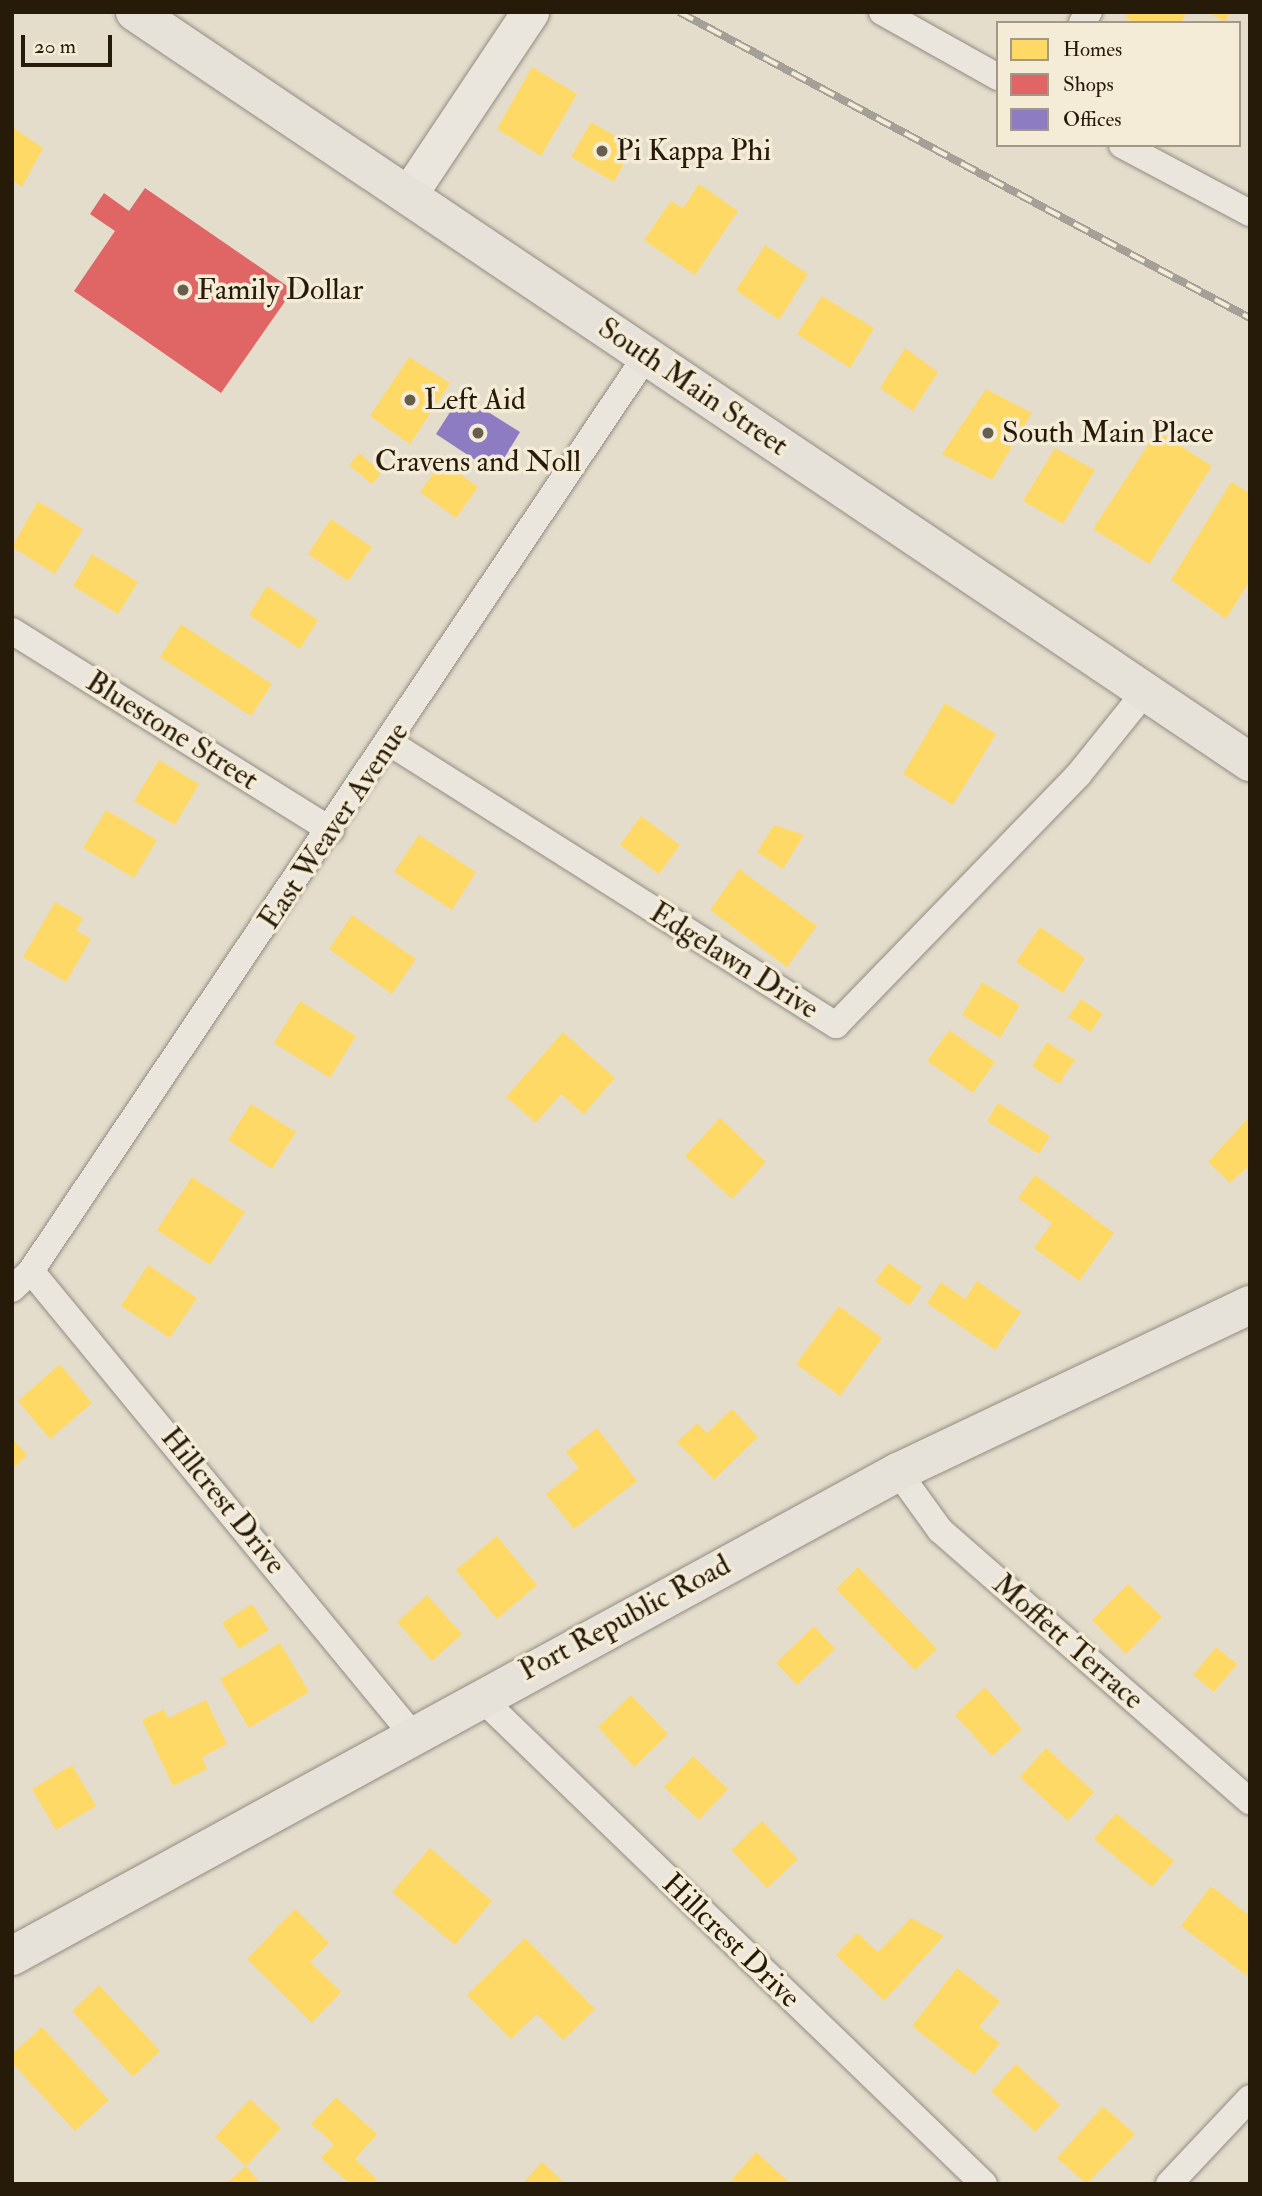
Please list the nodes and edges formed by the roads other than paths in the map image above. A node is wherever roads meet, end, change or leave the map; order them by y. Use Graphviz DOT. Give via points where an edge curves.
graph roads {
  1 [pos="135,12"];
  2 [pos="530,12"];
  3 [pos="882,12"];
  4 [pos="996,76"];
  5 [pos="1126,147"];
  6 [pos="408,195"];
  7 [pos="1250,214"];
  8 [pos="646,356"];
  9 [pos="12,631"];
  10 [pos="1144,692"];
  11 [pos="390,743"];
  12 [pos="1250,762"];
  13 [pos="331,830"];
  14 [pos="22,1280"];
  15 [pos="1250,1305"];
  16 [pos="898,1472"];
  17 [pos="479,1696"];
  18 [pos="411,1733"];
  19 [pos="1250,1801"];
  20 [pos="12,1956"];
  21 [pos="1250,2098"];
  22 [pos="984,2184"];
  23 [pos="1169,2184"];
  1 -- 6 [label="main road, South Main Street"];
  2 -- 6 [label="street"];
  3 -- 4 [label="street"];
  5 -- 7 [label="street"];
  6 -- 8 [label="main road, South Main Street"];
  8 -- 10 [label="main road, South Main Street"];
  8 -- 11 [label="street, East Weaver Avenue"];
  9 -- 13 [label="street, Bluestone Street"];
  10 -- 11 [label="street, Edgelawn Drive" via="1079,774 836,1025"];
  10 -- 12 [label="main road, South Main Street"];
  11 -- 13 [label="street, East Weaver Avenue"];
  13 -- 14 [label="street, East Weaver Avenue"];
  14 -- 18 [label="street, Hillcrest Drive"];
  15 -- 16 [label="main road, Port Republic Road"];
  16 -- 17 [label="main road, Port Republic Road"];
  16 -- 19 [label="street, Moffett Terrace" via="940,1530"];
  17 -- 18 [label="main road, Port Republic Road"];
  17 -- 22 [label="street, Hillcrest Drive"];
  18 -- 20 [label="main road, Port Republic Road"];
  21 -- 23 [label="street"];
}
